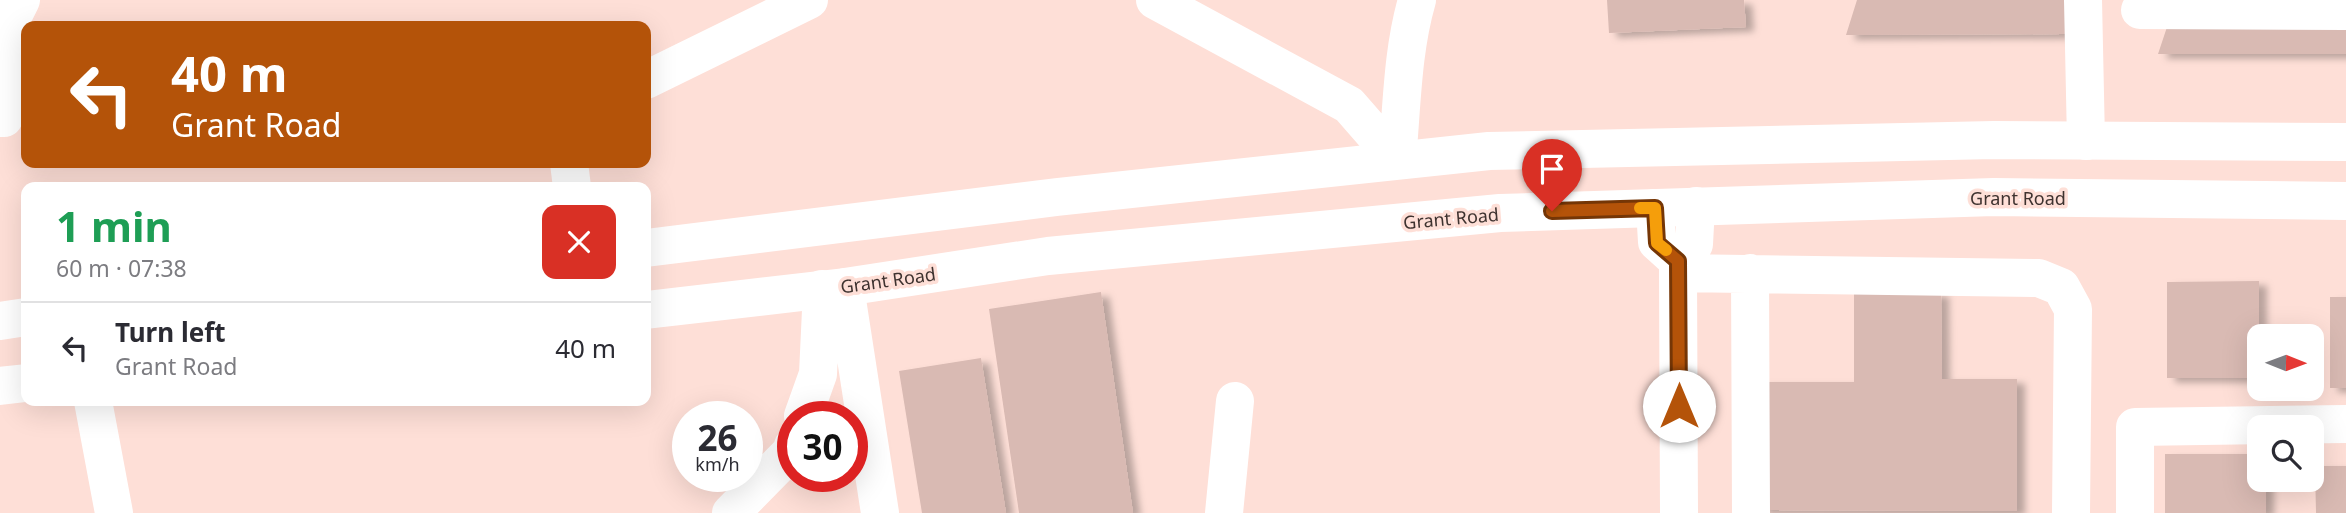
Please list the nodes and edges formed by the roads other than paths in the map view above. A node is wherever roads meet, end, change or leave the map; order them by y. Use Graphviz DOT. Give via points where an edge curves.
graph roads {
  1 [pos="21,0"];
  2 [pos="809,0"];
  3 [pos="1154,0"];
  4 [pos="1418,0"];
  5 [pos="2084,0"];
  6 [pos="2140,10"];
  7 [pos="2346,11"];
  8 [pos="651,78"];
  9 [pos="10,118"];
  10 [pos="2086,141"];
  11 [pos="2346,142"];
  12 [pos="1397,160"];
  13 [pos="2346,201"];
  14 [pos="1696,206"];
  15 [pos="1655,208"];
  16 [pos="651,247"];
  17 [pos="1678,267"];
  18 [pos="1749,273"];
  19 [pos="833,288"];
  20 [pos="651,309"];
  21 [pos="21,318"];
  22 [pos="0,321"];
  23 [pos="21,384"];
  24 [pos="0,386"];
  25 [pos="808,401"];
  26 [pos="1235,401"];
  27 [pos="94,406"];
  28 [pos="2346,424"];
  29 [pos="777,466"];
  30 [pos="114,513"];
  31 [pos="731,513"];
  32 [pos="880,513"];
  33 [pos="1224,513"];
  34 [pos="1679,513"];
  35 [pos="1751,513"];
  36 [pos="2071,513"];
  37 [pos="2135,513"];
  1 -- 9 [label="main road" via="11,20"];
  2 -- 8 [label="main road"];
  3 -- 12 [label="main road" via="1349,105"];
  4 -- 12 [label="main road" via="1410,26"];
  5 -- 10 [label="main road"];
  6 -- 7 [label="main road"];
  10 -- 11 [label="main road"];
  10 -- 12 [label="main road" via="1489,151"];
  12 -- 16 [label="main road"];
  13 -- 14 [label="main road, Grant Road" via="1994,198"];
  14 -- 15 [label="main road, Grant Road"];
  14 -- 17 [label="main road" via="1694,244"];
  15 -- 17 [label="main road" via="1657,243"];
  15 -- 19 [label="main road, Grant Road" via="1500,213 1048,256"];
  17 -- 18 [label="main road"];
  17 -- 34 [label="main road"];
  18 -- 35 [label="main road"];
  18 -- 36 [label="main road" via="2039,278 2061,287 2073,309"];
  19 -- 20 [label="main road, Grant Road"];
  19 -- 25 [label="main road" via="818,374"];
  19 -- 32 [label="main road"];
  21 -- 22 [label="main road"];
  23 -- 24 [label="main road"];
  26 -- 33 [label="main road"];
  27 -- 30 [label="main road"];
  28 -- 37 [label="main road" via="2135,427"];
  29 -- 31 [label="main road"];
}
